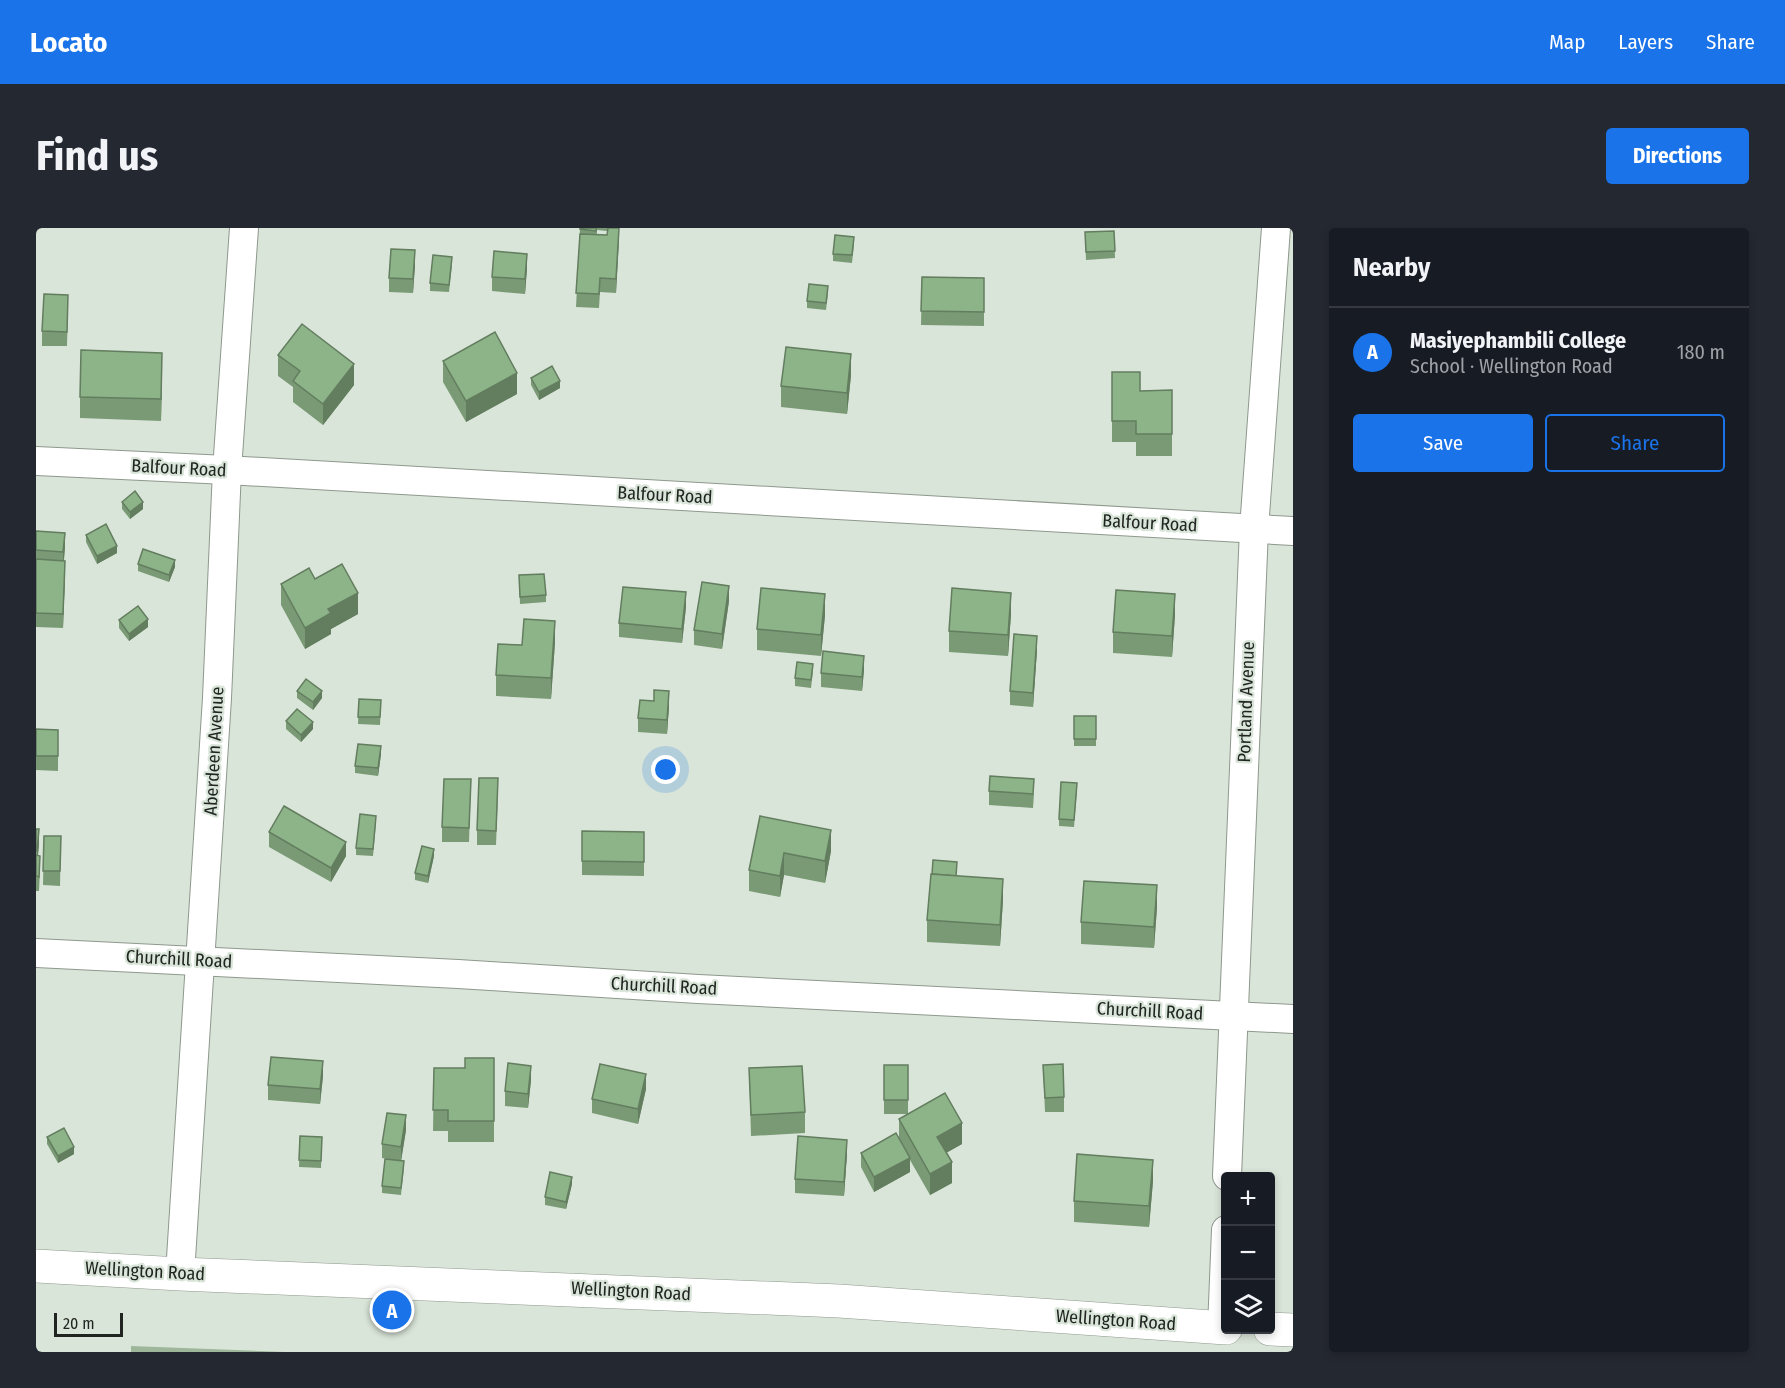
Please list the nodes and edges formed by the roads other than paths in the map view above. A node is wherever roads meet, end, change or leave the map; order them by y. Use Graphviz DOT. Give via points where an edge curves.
graph roads {
  1 [pos="244,228"];
  2 [pos="1276,228"];
  3 [pos="36,461"];
  4 [pos="227,470"];
  5 [pos="1254,529"];
  6 [pos="1293,531"];
  7 [pos="36,953"];
  8 [pos="201,960"];
  9 [pos="1233,1016"];
  10 [pos="1293,1019"];
  11 [pos="1227,1172"];
  12 [pos="36,1266"];
  13 [pos="180,1274"];
  14 [pos="1221,1328"];
  15 [pos="1275,1329"];
  16 [pos="1293,1330"];
  1 -- 4 [label="street, Aberdeen Avenue"];
  2 -- 5 [label="street, Portland Avenue"];
  3 -- 4 [label="street, Balfour Road"];
  4 -- 5 [label="street, Balfour Road"];
  4 -- 8 [label="street, Aberdeen Avenue" via="218,698"];
  5 -- 6 [label="street, Balfour Road"];
  5 -- 9 [label="street, Portland Avenue"];
  7 -- 8 [label="street, Churchill Road"];
  8 -- 9 [label="street, Churchill Road"];
  8 -- 13 [label="street, Aberdeen Avenue"];
  9 -- 10 [label="street, Churchill Road"];
  9 -- 11 [label="street, Portland Avenue"];
  12 -- 13 [label="main road, Wellington Road"];
  13 -- 14 [label="main road, Wellington Road" via="839,1301"];
  15 -- 16 [label="main road"];
}
